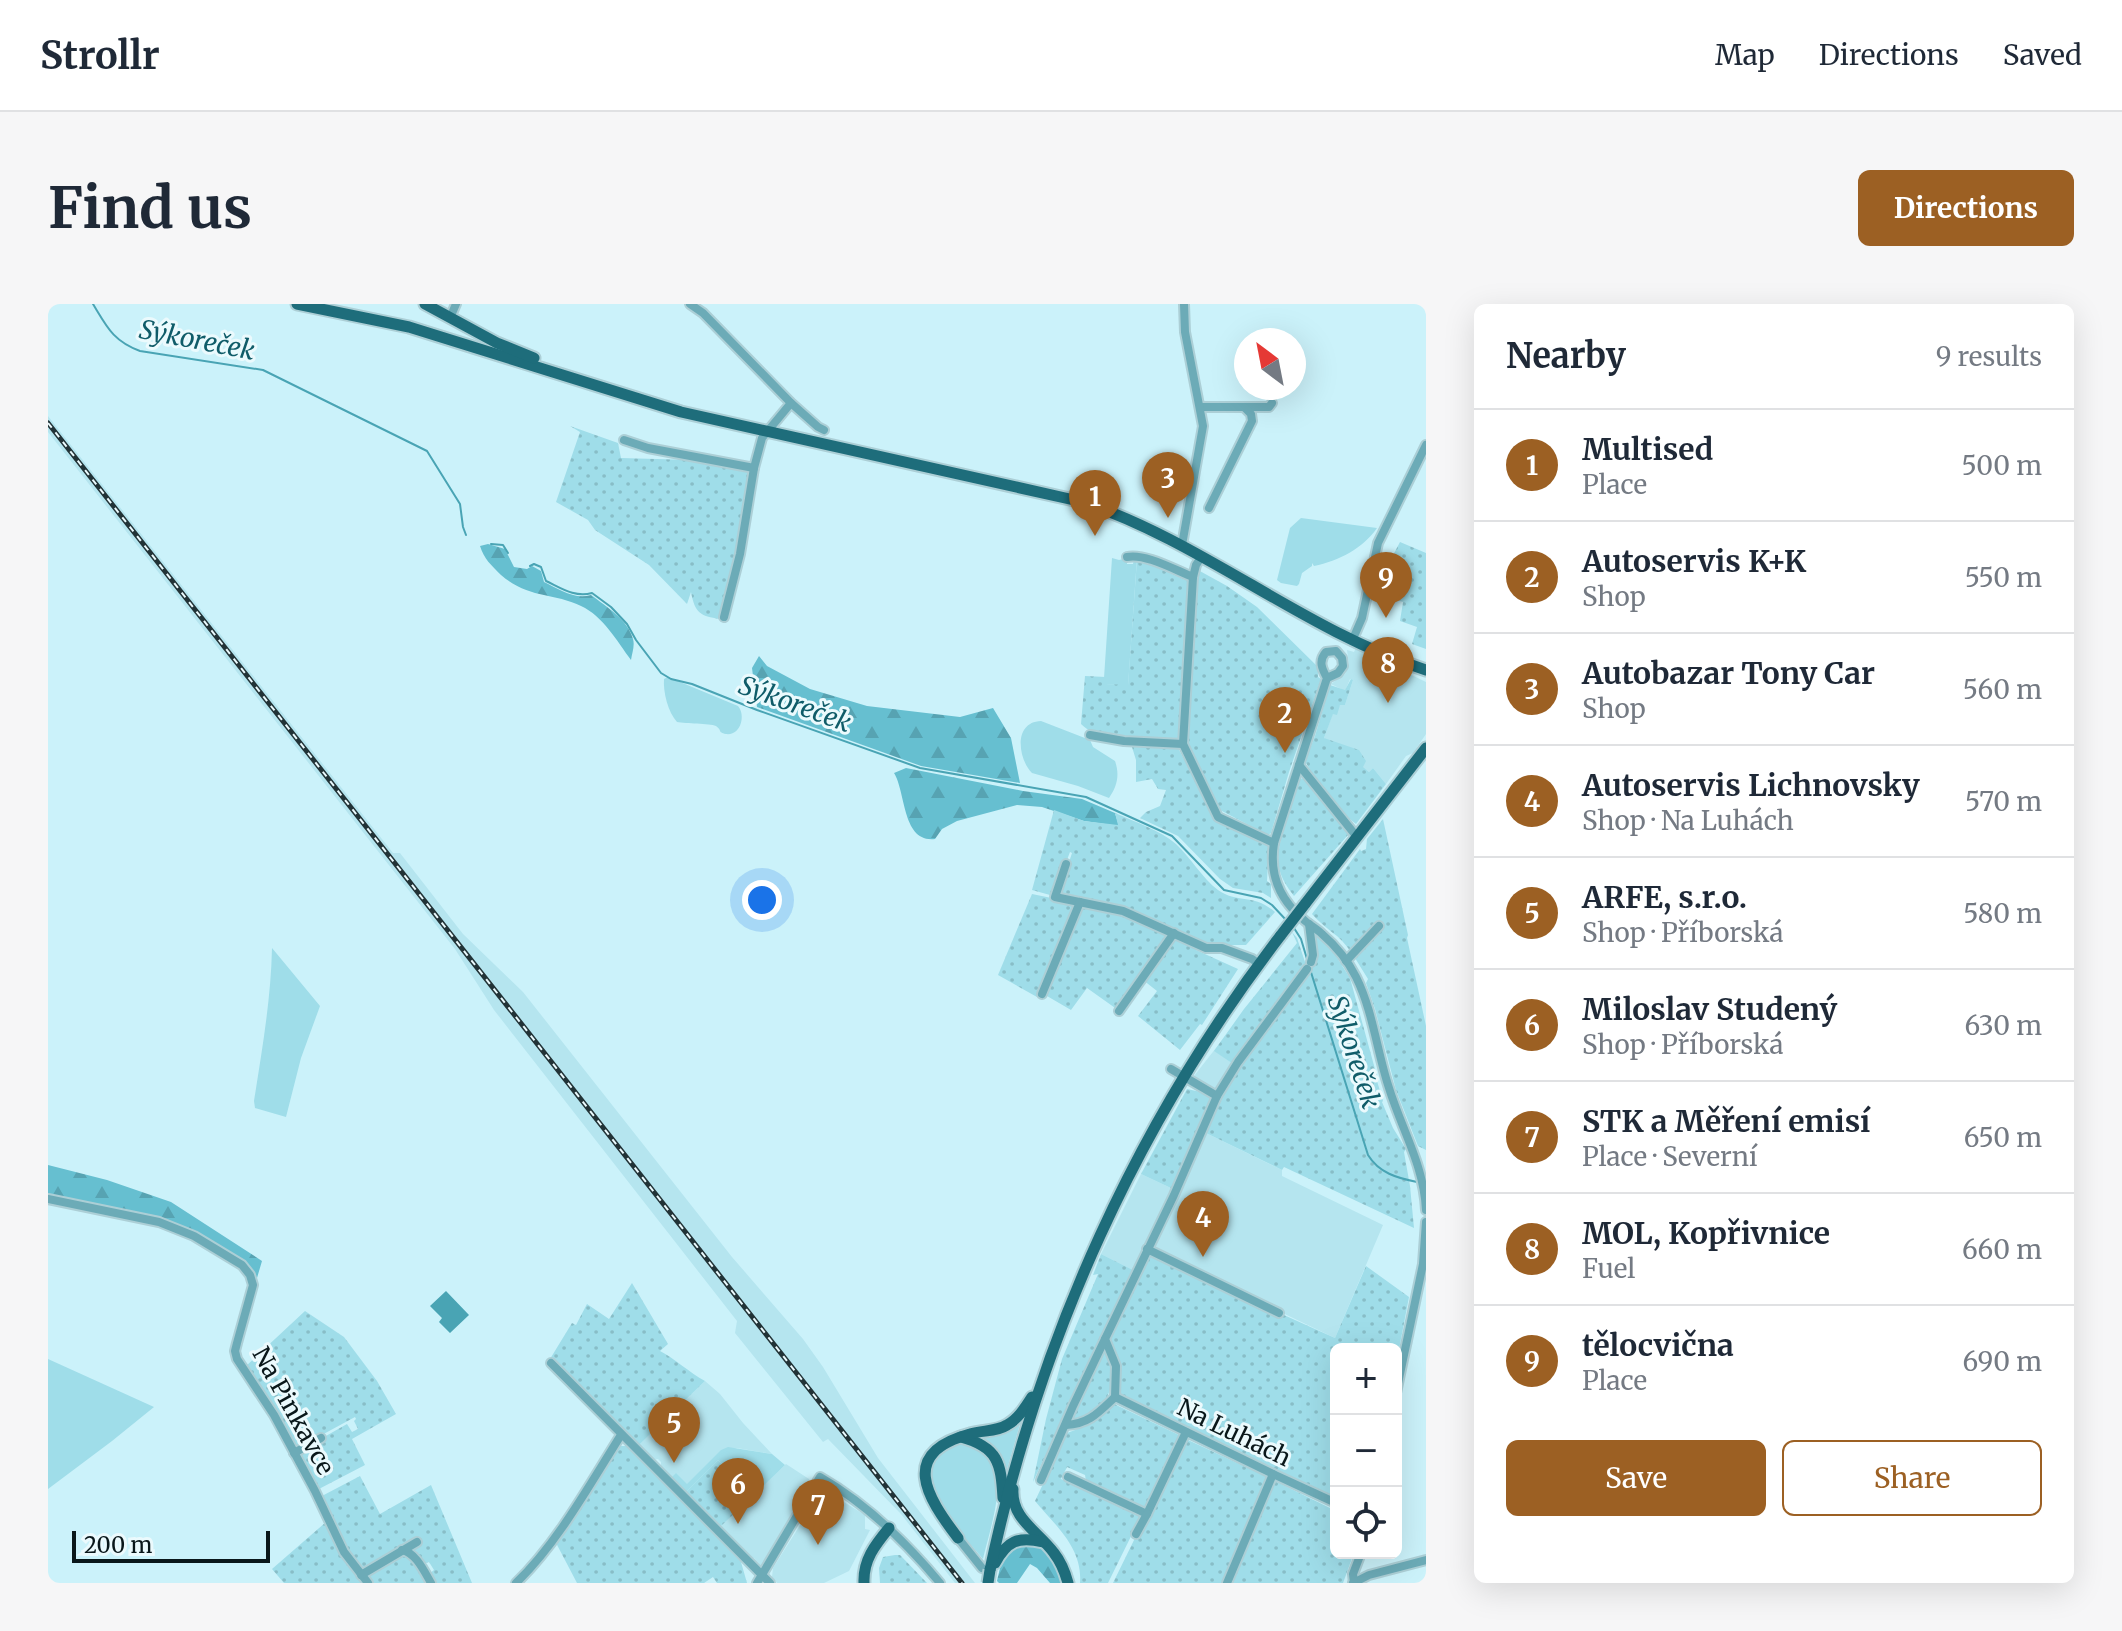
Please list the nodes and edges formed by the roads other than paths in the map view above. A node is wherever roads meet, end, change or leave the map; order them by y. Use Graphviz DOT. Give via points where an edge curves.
graph roads {
  1 [pos="297,304"];
  2 [pos="425,304"];
  3 [pos="456,304"];
  4 [pos="690,304"];
  5 [pos="1184,304"];
  6 [pos="450,318"];
  7 [pos="643,401"];
  8 [pos="791,403"];
  9 [pos="1272,403"];
  10 [pos="1200,407"];
  11 [pos="1245,408"];
  12 [pos="824,430"];
  13 [pos="767,433"];
  14 [pos="624,440"];
  15 [pos="1426,445"];
  16 [pos="754,468"];
  17 [pos="1209,508"];
  18 [pos="1182,545"];
  19 [pos="1202,556"];
  20 [pos="1127,557"];
  21 [pos="1193,577"];
  22 [pos="724,617"];
  23 [pos="1352,641"];
  24 [pos="1407,664"];
  25 [pos="1426,670"];
  26 [pos="1327,678"];
  27 [pos="1426,678"];
  28 [pos="1090,735"];
  29 [pos="1183,744"];
  30 [pos="1426,748"];
  31 [pos="1299,765"];
  32 [pos="1357,837"];
  33 [pos="1274,843"];
  34 [pos="1066,864"];
  35 [pos="1080,902"];
  36 [pos="1309,924"];
  37 [pos="1379,926"];
  38 [pos="1174,933"];
  39 [pos="1346,961"];
  40 [pos="1259,964"];
  41 [pos="1042,994"];
  42 [pos="1119,1011"];
  43 [pos="1171,1069"];
  44 [pos="1183,1076"];
  45 [pos="1217,1096"];
  46 [pos="1421,1156"];
  47 [pos="48,1199"];
  48 [pos="1426,1210"];
  49 [pos="1426,1222"];
  50 [pos="1147,1249"];
  51 [pos="1279,1313"];
  52 [pos="1105,1339"];
  53 [pos="551,1363"];
  54 [pos="1402,1364"];
  55 [pos="1042,1379"];
  56 [pos="1115,1397"];
  57 [pos="1066,1425"];
  58 [pos="1186,1432"];
  59 [pos="621,1435"];
  60 [pos="961,1437"];
  61 [pos="321,1438"];
  62 [pos="294,1453"];
  63 [pos="1015,1464"];
  64 [pos="1273,1474"];
  65 [pos="1068,1477"];
  66 [pos="1041,1480"];
  67 [pos="1330,1500"];
  68 [pos="1003,1510"];
  69 [pos="1147,1514"];
  70 [pos="889,1528"];
  71 [pos="1136,1534"];
  72 [pos="958,1538"];
  73 [pos="417,1542"];
  74 [pos="1045,1542"];
  75 [pos="402,1550"];
  76 [pos="1359,1559"];
  77 [pos="1426,1560"];
  78 [pos="986,1569"];
  79 [pos="361,1575"];
  80 [pos="759,1579"];
  81 [pos="368,1583"];
  82 [pos="431,1583"];
  83 [pos="516,1583"];
  84 [pos="770,1583"];
  85 [pos="864,1583"];
  86 [pos="940,1583"];
  87 [pos="988,1583"];
  88 [pos="1068,1583"];
  89 [pos="1227,1583"];
  90 [pos="1354,1583"];
  1 -- 7 [label="main road" via="409,327"];
  2 -- 6 [label="main road"];
  3 -- 6 [label="street"];
  4 -- 8 [label="street"];
  5 -- 10 [label="street"];
  6 -- 7 [label="main road" via="497,343"];
  7 -- 13 [label="main road"];
  8 -- 12 [label="street"];
  8 -- 13 [label="street"];
  9 -- 11 [label="street"];
  10 -- 11 [label="street"];
  10 -- 18 [label="street" via="1203,426"];
  11 -- 17 [label="street" via="1252,421"];
  13 -- 16 [label="street"];
  13 -- 18 [label="main road" via="1083,502"];
  14 -- 16 [label="street"];
  15 -- 23 [label="street" via="1378,543"];
  16 -- 22 [label="street"];
  18 -- 19 [label="main road"];
  19 -- 21 [label="street"];
  19 -- 23 [label="main road"];
  20 -- 21 [label="street" via="1138,556"];
  21 -- 29 [label="street"];
  23 -- 24 [label="main road"];
  24 -- 25 [label="main road"];
  24 -- 27 [label="main road"];
  26 -- 31 [label="street"];
  28 -- 29 [label="street"];
  29 -- 33 [label="street" via="1218,817"];
  30 -- 32 [label="main road"];
  31 -- 32 [label="street"];
  31 -- 33 [label="street"];
  32 -- 40 [label="main road, bridge"];
  33 -- 36 [label="street" via="1278,888"];
  34 -- 35 [label="street" via="1055,897"];
  35 -- 38 [label="street" via="1123,911"];
  35 -- 41 [label="street"];
  36 -- 39 [label="street"];
  36 -- 45 [label="street" via="1309,965"];
  37 -- 39 [label="street"];
  38 -- 40 [label="street"];
  38 -- 42 [label="street"];
  39 -- 46 [label="street" via="1362,990 1388,1086"];
  40 -- 44 [label="main road"];
  43 -- 44 [label="street"];
  44 -- 45 [label="street"];
  44 -- 55 [label="main road" via="1109,1214"];
  45 -- 50 [label="street"];
  46 -- 48 [label="street"];
  47 -- 62 [label="street, Na Pinkavce" via="159,1222 194,1236 246,1269 253,1290 237,1359"];
  49 -- 54 [label="street" via="1423,1264"];
  50 -- 51 [label="street"];
  50 -- 52 [label="street"];
  52 -- 56 [label="street" via="1116,1366"];
  52 -- 57 [label="street"];
  53 -- 59 [label="street"];
  55 -- 60 [label="main road" via="1011,1423"];
  55 -- 63 [label="main road"];
  56 -- 57 [label="street" via="1091,1419"];
  56 -- 58 [label="street, Na Luhách"];
  57 -- 66 [label="street"];
  58 -- 64 [label="street, Na Luhách"];
  58 -- 69 [label="street"];
  59 -- 80 [label="street"];
  59 -- 83 [label="street" via="546,1550"];
  60 -- 68 [label="main road" via="985,1446 997,1460"];
  60 -- 72 [label="main road" via="934,1451 925,1478 935,1507"];
  61 -- 62 [label="street"];
  62 -- 79 [label="street, Na Pinkavce"];
  63 -- 68 [label="main road"];
  63 -- 74 [label="main road" via="1015,1510"];
  64 -- 67 [label="street, Na Luhách"];
  64 -- 89 [label="street"];
  65 -- 69 [label="street"];
  68 -- 78 [label="main road"];
  69 -- 71 [label="street"];
  70 -- 80 [label="street" via="820,1477"];
  70 -- 85 [label="main road" via="868,1558"];
  70 -- 86 [label="street"];
  72 -- 78 [label="street"];
  73 -- 75 [label="street"];
  74 -- 78 [label="main road" via="1013,1542"];
  74 -- 88 [label="main road"];
  75 -- 79 [label="street"];
  75 -- 82 [label="street" via="412,1555"];
  76 -- 90 [label="street"];
  77 -- 90 [label="street"];
  78 -- 87 [label="main road, bridge"];
  79 -- 81 [label="street, Na Pinkavce"];
  80 -- 84 [label="street"];
}
